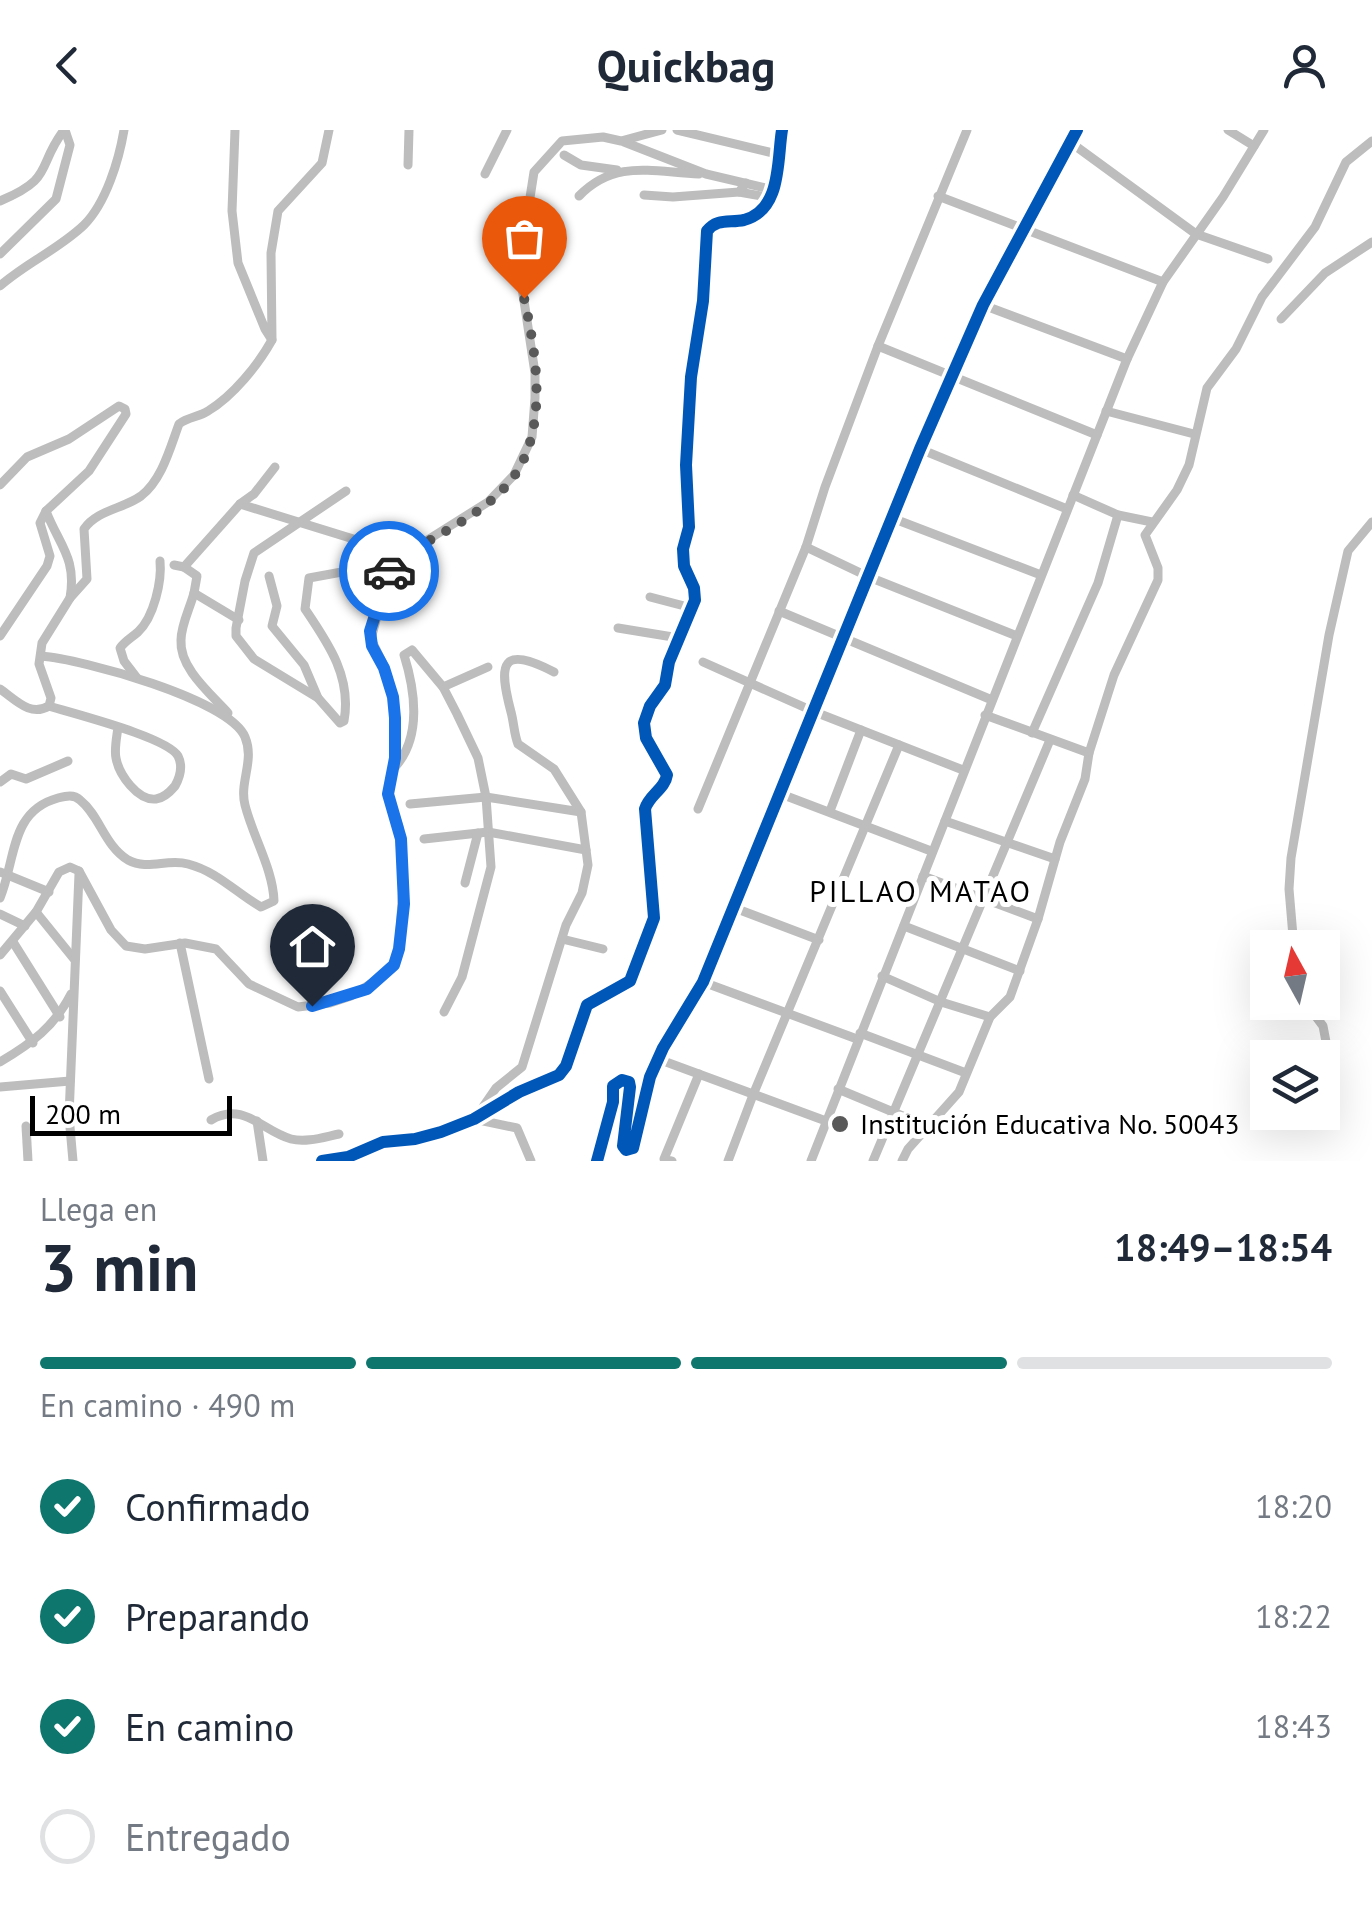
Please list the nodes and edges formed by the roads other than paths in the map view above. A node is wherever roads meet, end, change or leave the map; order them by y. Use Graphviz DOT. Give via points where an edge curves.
graph roads {
  1 [pos="65,130"];
  2 [pos="124,130"];
  3 [pos="235,130"];
  4 [pos="329,130"];
  5 [pos="409,130"];
  6 [pos="507,130"];
  7 [pos="582,130"];
  8 [pos="662,130"];
  9 [pos="677,130"];
  10 [pos="782,130"];
  11 [pos="967,130"];
  12 [pos="1077,130"];
  13 [pos="1228,130"];
  14 [pos="1264,130"];
  15 [pos="603,137"];
  16 [pos="622,141"];
  17 [pos="1372,141"];
  18 [pos="1070,142"];
  19 [pos="1254,146"];
  20 [pos="777,154"];
  21 [pos="564,156"];
  22 [pos="408,165"];
  23 [pos="620,170"];
  24 [pos="486,174"];
  25 [pos="706,174"];
  26 [pos="742,187"];
  27 [pos="644,194"];
  28 [pos="773,194"];
  29 [pos="578,196"];
  30 [pos="938,196"];
  31 [pos="0,201"];
  32 [pos="1024,231"];
  33 [pos="1196,234"];
  34 [pos="1372,242"];
  35 [pos="0,254"];
  36 [pos="1268,259"];
  37 [pos="1163,282"];
  38 [pos="0,286"];
  39 [pos="983,305"];
  40 [pos="1281,319"];
  41 [pos="272,340"];
  42 [pos="878,346"];
  43 [pos="1127,359"];
  44 [pos="952,377"];
  45 [pos="1106,411"];
  46 [pos="1194,434"];
  47 [pos="1096,436"];
  48 [pos="920,449"];
  49 [pos="276,467"];
  50 [pos="0,485"];
  51 [pos="346,491"];
  52 [pos="1073,495"];
  53 [pos="240,504"];
  54 [pos="1067,510"];
  55 [pos="46,511"];
  56 [pos="1118,515"];
  57 [pos="892,518"];
  58 [pos="1152,522"];
  59 [pos="1372,522"];
  60 [pos="302,523"];
  61 [pos="806,547"];
  62 [pos="389,550"];
  63 [pos="160,561"];
  64 [pos="391,563"];
  65 [pos="1041,575"];
  66 [pos="269,576"];
  67 [pos="869,576"];
  68 [pos="194,593"];
  69 [pos="650,596"];
  70 [pos="70,598"];
  71 [pos="692,608"];
  72 [pos="779,611"];
  73 [pos="239,620"];
  74 [pos="618,628"];
  75 [pos="0,636"];
  76 [pos="1017,636"];
  77 [pos="679,638"];
  78 [pos="845,638"];
  79 [pos="40,656"];
  80 [pos="703,662"];
  81 [pos="488,666"];
  82 [pos="554,672"];
  83 [pos="138,678"];
  84 [pos="748,683"];
  85 [pos="442,687"];
  86 [pos="0,689"];
  87 [pos="318,698"];
  88 [pos="992,700"];
  89 [pos="49,706"];
  90 [pos="815,712"];
  91 [pos="985,715"];
  92 [pos="233,720"];
  93 [pos="118,727"];
  94 [pos="861,730"];
  95 [pos="1032,733"];
  96 [pos="1050,740"];
  97 [pos="899,745"];
  98 [pos="1089,752"];
  99 [pos="68,761"];
  100 [pos="394,768"];
  101 [pos="963,770"];
  102 [pos="0,782"];
  103 [pos="781,794"];
  104 [pos="486,797"];
  105 [pos="410,804"];
  106 [pos="698,809"];
  107 [pos="581,812"];
  108 [pos="830,812"];
  109 [pos="945,821"];
  110 [pos="867,825"];
  111 [pos="483,833"];
  112 [pos="424,838"];
  113 [pos="1008,845"];
  114 [pos="586,850"];
  115 [pos="932,851"];
  116 [pos="1055,859"];
  117 [pos="79,871"];
  118 [pos="5,873"];
  119 [pos="923,876"];
  120 [pos="466,883"];
  121 [pos="49,892"];
  122 [pos="0,898"];
  123 [pos="985,900"];
  124 [pos="732,907"];
  125 [pos="36,912"];
  126 [pos="0,914"];
  127 [pos="1038,919"];
  128 [pos="25,926"];
  129 [pos="904,926"];
  130 [pos="1292,930"];
  131 [pos="562,938"];
  132 [pos="820,940"];
  133 [pos="13,942"];
  134 [pos="180,943"];
  135 [pos="602,949"];
  136 [pos="963,951"];
  137 [pos="0,956"];
  138 [pos="74,959"];
  139 [pos="1020,972"];
  140 [pos="882,976"];
  141 [pos="703,982"];
  142 [pos="0,991"];
  143 [pos="72,991"];
  144 [pos="941,1002"];
  145 [pos="444,1012"];
  146 [pos="789,1013"];
  147 [pos="60,1016"];
  148 [pos="990,1017"];
  149 [pos="859,1036"];
  150 [pos="33,1042"];
  151 [pos="918,1057"];
  152 [pos="658,1058"];
  153 [pos="0,1061"];
  154 [pos="966,1073"];
  155 [pos="699,1074"];
  156 [pos="209,1079"];
  157 [pos="70,1082"];
  158 [pos="0,1087"];
  159 [pos="838,1089"];
  160 [pos="752,1095"];
  161 [pos="896,1112"];
  162 [pos="474,1119"];
  163 [pos="211,1120"];
  164 [pos="258,1121"];
  165 [pos="826,1121"];
  166 [pos="26,1126"];
  167 [pos="929,1127"];
  168 [pos="339,1134"];
  169 [pos="624,1148"];
  170 [pos="814,1160"];
  171 [pos="28,1161"];
  172 [pos="73,1161"];
  173 [pos="263,1161"];
  174 [pos="322,1161"];
  175 [pos="532,1161"];
  176 [pos="597,1161"];
  177 [pos="626,1161"];
  178 [pos="672,1161"];
  179 [pos="728,1161"];
  180 [pos="874,1161"];
  181 [pos="902,1161"];
  1 -- 31 [label="street" via="44,173"];
  1 -- 35 [label="street" via="70,144 56,199"];
  2 -- 38 [label="street" via="95,212"];
  3 -- 41 [label="street" via="238,262"];
  4 -- 41 [label="street" via="322,163 278,211 271,253"];
  5 -- 22 [label="street"];
  6 -- 24 [label="street"];
  7 -- 15 [label="street"];
  8 -- 16 [label="street"];
  9 -- 20 [label="street"];
  10 -- 20 [label="street"];
  11 -- 30 [label="street"];
  12 -- 18 [label="street"];
  13 -- 19 [label="street"];
  14 -- 19 [label="street"];
  15 -- 16 [label="street"];
  15 -- 64 [label="street" via="562,141 534,172 519,268 535,373 530,447 488,502"];
  16 -- 25 [label="street"];
  17 -- 46 [label="street" via="1346,162 1315,228 1262,297 1236,350 1207,388"];
  18 -- 32 [label="street"];
  18 -- 33 [label="street"];
  19 -- 33 [label="street"];
  20 -- 28 [label="street"];
  21 -- 23 [label="street"];
  23 -- 25 [label="street"];
  23 -- 29 [label="street"];
  25 -- 26 [label="street"];
  26 -- 27 [label="street" via="673,197"];
  26 -- 28 [label="street"];
  28 -- 71 [label="street" via="755,214 707,231 686,464 689,526 683,549 695,594"];
  30 -- 32 [label="street"];
  30 -- 42 [label="street"];
  32 -- 37 [label="street"];
  32 -- 39 [label="street"];
  33 -- 36 [label="street"];
  33 -- 37 [label="street"];
  34 -- 40 [label="street" via="1325,273"];
  37 -- 43 [label="street"];
  39 -- 43 [label="street"];
  39 -- 44 [label="street"];
  41 -- 70 [label="street" via="220,402 179,424 144,494 84,529 87,580"];
  42 -- 44 [label="street"];
  42 -- 61 [label="street"];
  43 -- 45 [label="street"];
  44 -- 47 [label="street"];
  44 -- 48 [label="street"];
  45 -- 46 [label="street"];
  45 -- 47 [label="street"];
  46 -- 58 [label="street" via="1189,465"];
  47 -- 52 [label="street"];
  48 -- 54 [label="street"];
  48 -- 57 [label="street"];
  49 -- 53 [label="street"];
  50 -- 55 [label="street" via="27,457 122,406 126,414 89,471"];
  51 -- 60 [label="street"];
  52 -- 54 [label="street"];
  52 -- 56 [label="street"];
  53 -- 60 [label="street"];
  53 -- 68 [label="street" via="179,566 197,576"];
  54 -- 65 [label="street"];
  55 -- 70 [label="street" via="71,562"];
  55 -- 75 [label="street" via="40,522 47,566"];
  56 -- 58 [label="street"];
  56 -- 95 [label="street" via="1098,583"];
  57 -- 65 [label="street"];
  57 -- 67 [label="street"];
  58 -- 98 [label="street" via="1145,538 1158,580 1114,675"];
  59 -- 130 [label="street" via="1348,552 1330,634 1291,858"];
  60 -- 62 [label="street"];
  60 -- 73 [label="street" via="254,552"];
  61 -- 67 [label="street"];
  61 -- 72 [label="street"];
  63 -- 83 [label="street" via="150,613 120,648"];
  64 -- 87 [label="street" via="309,578 305,609 341,670 344,721 336,722"];
  64 -- 100 [label="street" via="370,631 393,697"];
  65 -- 76 [label="street"];
  66 -- 87 [label="street" via="277,606 272,626 304,666"];
  67 -- 76 [label="street"];
  67 -- 78 [label="street"];
  68 -- 73 [label="street"];
  68 -- 92 [label="street" via="182,654"];
  69 -- 71 [label="street"];
  70 -- 79 [label="street"];
  71 -- 77 [label="street"];
  72 -- 78 [label="street"];
  72 -- 84 [label="street"];
  73 -- 87 [label="street" via="236,636 250,656"];
  74 -- 77 [label="street"];
  76 -- 88 [label="street"];
  77 -- 162 [label="street" via="662,692 644,722 666,775 645,809 654,918 636,969 626,986 587,1005 559,1075"];
  78 -- 88 [label="street"];
  78 -- 90 [label="street"];
  79 -- 83 [label="street"];
  79 -- 89 [label="street"];
  80 -- 84 [label="street"];
  81 -- 85 [label="street"];
  82 -- 107 [label="street" via="514,660 506,664 503,687 518,744 554,769"];
  83 -- 92 [label="street"];
  84 -- 90 [label="street"];
  84 -- 106 [label="street"];
  85 -- 100 [label="street" via="418,654 405,653 415,699 406,752"];
  85 -- 104 [label="street" via="478,758"];
  86 -- 89 [label="street" via="28,709"];
  88 -- 91 [label="street"];
  89 -- 93 [label="street"];
  90 -- 94 [label="street"];
  90 -- 103 [label="street"];
  91 -- 95 [label="street"];
  91 -- 101 [label="street"];
  92 -- 118 [label="street" via="250,758 244,802 274,896 271,905 260,907 228,881 187,863 144,866 126,859 77,796 31,811"];
  93 -- 93 [label="street" via="177,756 180,776 166,795 153,800 137,794 116,759"];
  94 -- 97 [label="street"];
  94 -- 108 [label="street"];
  95 -- 96 [label="street"];
  96 -- 98 [label="street"];
  96 -- 113 [label="street"];
  97 -- 101 [label="street"];
  97 -- 110 [label="street"];
  98 -- 116 [label="street"];
  99 -- 102 [label="street" via="31,778 11,774"];
  100 -- 134 [label="street" via="388,794 400,827 404,904 397,957 383,976 351,996 298,1007 249,984 216,949"];
  101 -- 109 [label="street"];
  103 -- 108 [label="street"];
  103 -- 124 [label="street"];
  104 -- 105 [label="street"];
  104 -- 107 [label="street"];
  104 -- 111 [label="street"];
  107 -- 114 [label="street"];
  108 -- 110 [label="street"];
  109 -- 113 [label="street"];
  109 -- 115 [label="street"];
  110 -- 115 [label="street"];
  110 -- 132 [label="street"];
  111 -- 112 [label="street"];
  111 -- 114 [label="street"];
  111 -- 120 [label="street"];
  111 -- 145 [label="street" via="492,868 462,977"];
  113 -- 116 [label="street"];
  113 -- 123 [label="street"];
  114 -- 131 [label="street" via="585,882"];
  115 -- 119 [label="street"];
  116 -- 127 [label="street"];
  117 -- 121 [label="street" via="59,872"];
  117 -- 134 [label="street" via="126,946"];
  117 -- 138 [label="street"];
  118 -- 121 [label="street"];
  118 -- 122 [label="street"];
  119 -- 123 [label="street"];
  119 -- 129 [label="street"];
  121 -- 125 [label="street"];
  123 -- 127 [label="street"];
  123 -- 136 [label="street"];
  124 -- 132 [label="street"];
  124 -- 141 [label="street"];
  125 -- 128 [label="street"];
  125 -- 138 [label="street"];
  126 -- 128 [label="street"];
  127 -- 139 [label="street"];
  128 -- 133 [label="street"];
  129 -- 136 [label="street"];
  129 -- 140 [label="street"];
  131 -- 135 [label="street"];
  131 -- 162 [label="street" via="522,1067"];
  132 -- 146 [label="street"];
  133 -- 137 [label="street"];
  133 -- 147 [label="street"];
  134 -- 156 [label="street"];
  136 -- 139 [label="street"];
  136 -- 144 [label="street"];
  138 -- 143 [label="street"];
  139 -- 148 [label="street"];
  140 -- 144 [label="street"];
  140 -- 149 [label="street"];
  141 -- 146 [label="street"];
  141 -- 152 [label="street"];
  142 -- 150 [label="street"];
  143 -- 147 [label="street"];
  143 -- 157 [label="street"];
  144 -- 148 [label="street"];
  144 -- 151 [label="street"];
  146 -- 149 [label="street"];
  146 -- 160 [label="street"];
  147 -- 150 [label="street"];
  148 -- 154 [label="street"];
  149 -- 151 [label="street"];
  149 -- 159 [label="street"];
  150 -- 153 [label="street"];
  151 -- 154 [label="street"];
  151 -- 161 [label="street"];
  152 -- 155 [label="street"];
  152 -- 169 [label="street" via="634,1145"];
  154 -- 167 [label="street"];
  155 -- 160 [label="street"];
  155 -- 178 [label="street" via="664,1159"];
  157 -- 158 [label="street"];
  157 -- 172 [label="street"];
  159 -- 161 [label="street"];
  159 -- 165 [label="street"];
  160 -- 165 [label="street"];
  160 -- 179 [label="street"];
  161 -- 167 [label="street"];
  161 -- 180 [label="street"];
  162 -- 174 [label="street"];
  162 -- 175 [label="street" via="517,1128"];
  163 -- 164 [label="street" via="229,1113"];
  164 -- 168 [label="street" via="292,1140"];
  164 -- 173 [label="street"];
  165 -- 170 [label="street"];
  166 -- 171 [label="street"];
  167 -- 181 [label="street"];
  169 -- 176 [label="street" via="630,1087 622,1080 613,1086"];
  169 -- 177 [label="street"];
}
